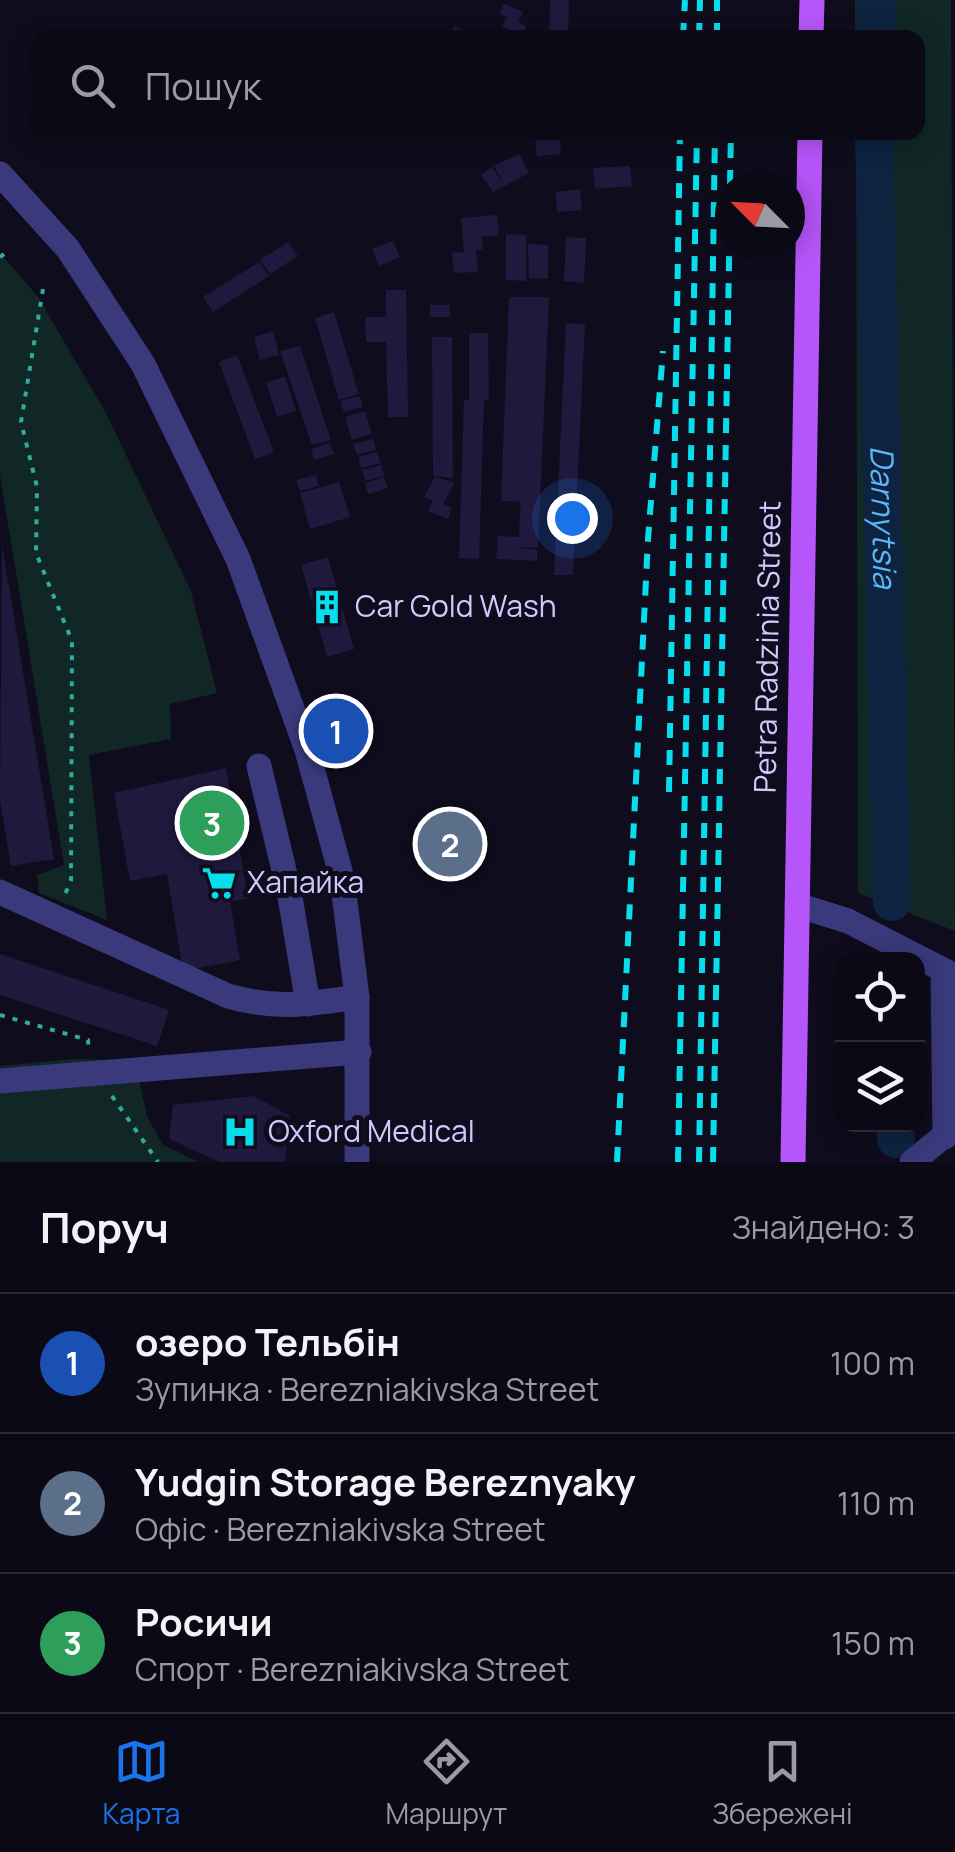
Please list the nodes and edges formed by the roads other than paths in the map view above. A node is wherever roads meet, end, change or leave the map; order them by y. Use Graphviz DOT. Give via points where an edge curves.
graph roads {
  1 [pos="813,3"];
  2 [pos="811,30"];
  3 [pos="810,140"];
  4 [pos="0,174"];
  5 [pos="259,766"];
  6 [pos="0,892"];
  7 [pos="796,904"];
  8 [pos="949,973"];
  9 [pos="357,997"];
  10 [pos="308,1004"];
  11 [pos="359,1044"];
  12 [pos="0,1064"];
  13 [pos="90,1065"];
  14 [pos="0,1081"];
  15 [pos="950,1132"];
  16 [pos="357,1162"];
  17 [pos="794,1162"];
  18 [pos="912,1162"];
  1 -- 2 [label="main road"];
  3 -- 7 [label="main road, Petra Radzinia Street"];
  4 -- 9 [label="street" via="68,249 144,364 238,559 307,750 342,878"];
  5 -- 10 [label="street"];
  6 -- 10 [label="street" via="228,996 260,1005"];
  7 -- 8 [label="street" via="848,921"];
  7 -- 17 [label="main road, Petra Radzinia Street"];
  8 -- 15 [label="street"];
  9 -- 10 [label="street"];
  9 -- 11 [label="street"];
  11 -- 13 [label="street"];
  11 -- 16 [label="street"];
  12 -- 13 [label="street"];
  13 -- 14 [label="street"];
  15 -- 18 [label="street"];
}
